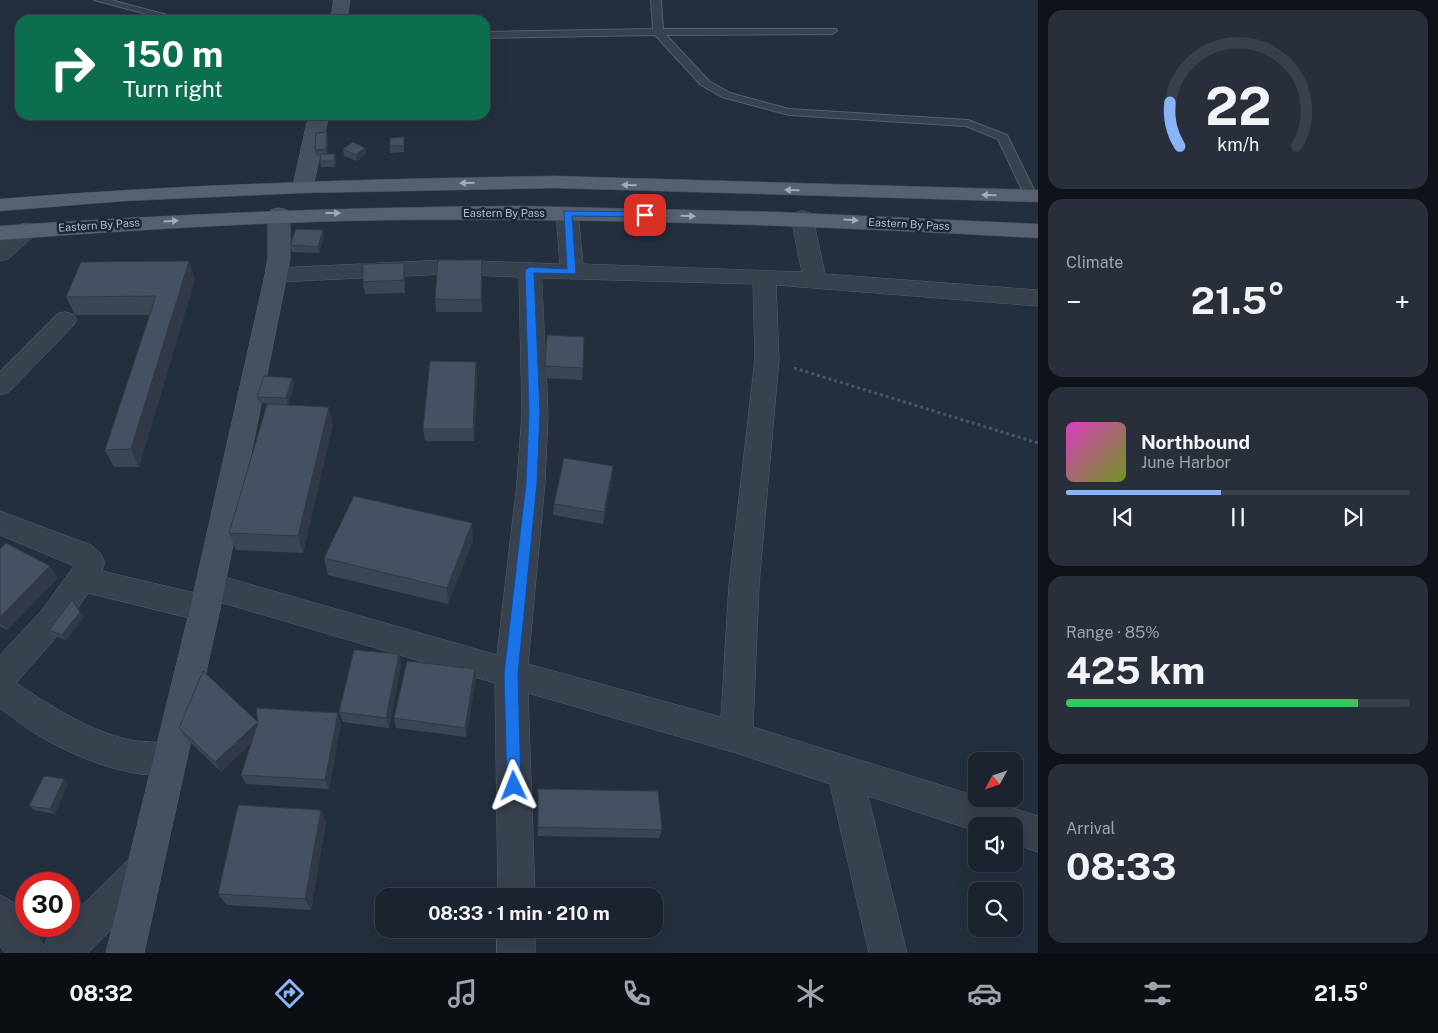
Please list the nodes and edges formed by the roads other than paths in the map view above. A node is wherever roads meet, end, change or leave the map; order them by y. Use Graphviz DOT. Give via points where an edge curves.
graph roads {
  1 [pos="99,0"];
  2 [pos="342,0"];
  3 [pos="656,0"];
  4 [pos="160,15"];
  5 [pos="339,15"];
  6 [pos="832,31"];
  7 [pos="658,32"];
  8 [pos="490,35"];
  9 [pos="318,120"];
  10 [pos="304,187"];
  11 [pos="1035,196"];
  12 [pos="0,205"];
  13 [pos="567,213"];
  14 [pos="279,215"];
  15 [pos="802,218"];
  16 [pos="27,230"];
  17 [pos="1038,232"];
  18 [pos="0,233"];
  19 [pos="0,254"];
  20 [pos="530,270"];
  21 [pos="572,272"];
  22 [pos="276,275"];
  23 [pos="764,277"];
  24 [pos="815,281"];
  25 [pos="1038,298"];
  26 [pos="65,320"];
  27 [pos="0,386"];
  28 [pos="0,523"];
  29 [pos="82,579"];
  30 [pos="207,597"];
  31 [pos="511,674"];
  32 [pos="0,678"];
  33 [pos="0,690"];
  34 [pos="736,737"];
  35 [pos="170,759"];
  36 [pos="845,773"];
  37 [pos="985,817"];
  38 [pos="1023,829"];
  39 [pos="1038,834"];
  40 [pos="143,871"];
  41 [pos="516,888"];
  42 [pos="0,914"];
  43 [pos="516,938"];
  44 [pos="28,953"];
  45 [pos="61,953"];
  46 [pos="125,953"];
  47 [pos="516,953"];
  48 [pos="888,953"];
  1 -- 4 [label="lane"];
  2 -- 5 [label="street"];
  3 -- 7 [label="lane"];
  6 -- 7 [label="lane"];
  7 -- 8 [label="lane"];
  7 -- 11 [label="lane" via="705,83 747,102 788,112 968,123 983,128 1003,137"];
  9 -- 10 [label="street"];
  11 -- 10 [label="main road, one-way" via="554,182"];
  10 -- 12 [label="main road"];
  14 -- 13 [label="main road, Eastern By Pass, one-way"];
  13 -- 15 [label="main road, Eastern By Pass, one-way"];
  13 -- 21 [label="street"];
  16 -- 14 [label="main road, Eastern By Pass, one-way"];
  14 -- 22 [label="street"];
  15 -- 17 [label="main road, Eastern By Pass, one-way"];
  15 -- 24 [label="street"];
  16 -- 18 [label="main road, Eastern By Pass"];
  16 -- 19 [label="street"];
  20 -- 21 [label="street"];
  20 -- 22 [label="street" via="446,267"];
  20 -- 31 [label="street" via="535,413"];
  21 -- 23 [label="street"];
  22 -- 30 [label="street"];
  23 -- 24 [label="street"];
  23 -- 34 [label="street" via="767,359 744,585"];
  24 -- 25 [label="street"];
  26 -- 27 [label="street"];
  28 -- 29 [label="street" via="81,554 90,562"];
  29 -- 30 [label="street"];
  29 -- 32 [label="street" via="53,619"];
  30 -- 31 [label="street" via="375,632"];
  30 -- 35 [label="street"];
  31 -- 34 [label="street"];
  31 -- 41 [label="street"];
  33 -- 35 [label="street" via="53,726 86,741 123,755"];
  34 -- 36 [label="street"];
  35 -- 40 [label="street"];
  36 -- 37 [label="street"];
  36 -- 48 [label="street"];
  38 -- 39 [label="street"];
  40 -- 45 [label="street"];
  40 -- 46 [label="street"];
  42 -- 44 [label="street"];
  43 -- 47 [label="street"];
}
